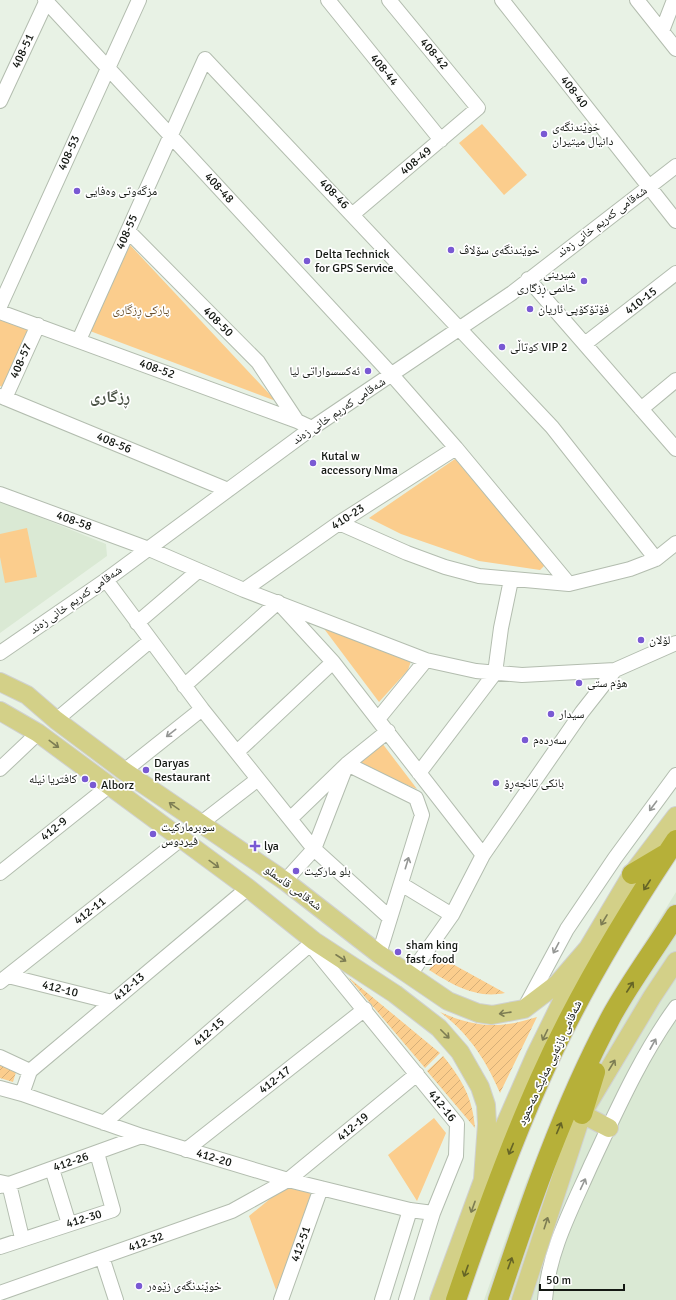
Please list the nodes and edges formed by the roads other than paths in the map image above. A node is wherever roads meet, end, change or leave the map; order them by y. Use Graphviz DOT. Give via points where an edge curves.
graph roads {
  1 [pos="46,0"];
  2 [pos="139,0"];
  3 [pos="328,0"];
  4 [pos="389,0"];
  5 [pos="502,0"];
  6 [pos="637,0"];
  7 [pos="674,0"];
  8 [pos="662,31"];
  9 [pos="676,49"];
  10 [pos="205,59"];
  11 [pos="107,67"];
  12 [pos="0,101"];
  13 [pos="478,108"];
  14 [pos="171,136"];
  15 [pos="441,140"];
  16 [pos="676,166"];
  17 [pos="649,187"];
  18 [pos="353,214"];
  19 [pos="676,221"];
  20 [pos="128,231"];
  21 [pos="676,273"];
  22 [pos="528,279"];
  23 [pos="0,306"];
  24 [pos="0,312"];
  25 [pos="38,325"];
  26 [pos="461,329"];
  27 [pos="79,340"];
  28 [pos="586,343"];
  29 [pos="392,375"];
  30 [pos="676,380"];
  31 [pos="2,397"];
  32 [pos="641,409"];
  33 [pos="297,421"];
  34 [pos="312,428"];
  35 [pos="456,448"];
  36 [pos="676,449"];
  37 [pos="228,490"];
  38 [pos="0,494"];
  39 [pos="339,523"];
  40 [pos="676,543"];
  41 [pos="149,549"];
  42 [pos="656,559"];
  43 [pos="198,571"];
  44 [pos="106,580"];
  45 [pos="510,580"];
  46 [pos="568,584"];
  47 [pos="244,590"];
  48 [pos="278,602"];
  49 [pos="137,623"];
  50 [pos="150,641"];
  51 [pos="676,643"];
  52 [pos="0,653"];
  53 [pos="426,660"];
  54 [pos="333,662"];
  55 [pos="615,670"];
  56 [pos="0,671"];
  57 [pos="495,673"];
  58 [pos="0,682"];
  59 [pos="184,686"];
  60 [pos="26,695"];
  61 [pos="202,709"];
  62 [pos="3,712"];
  63 [pos="378,719"];
  64 [pos="56,720"];
  65 [pos="388,731"];
  66 [pos="38,733"];
  67 [pos="236,752"];
  68 [pos="347,764"];
  69 [pos="0,769"];
  70 [pos="124,770"];
  71 [pos="419,773"];
  72 [pos="676,775"];
  73 [pos="258,779"];
  74 [pos="109,786"];
  75 [pos="676,816"];
  76 [pos="290,819"];
  77 [pos="200,824"];
  78 [pos="181,839"];
  79 [pos="672,847"];
  80 [pos="314,849"];
  81 [pos="483,855"];
  82 [pos="0,873"];
  83 [pos="632,874"];
  84 [pos="284,881"];
  85 [pos="401,884"];
  86 [pos="248,888"];
  87 [pos="452,914"];
  88 [pos="676,915"];
  89 [pos="390,918"];
  90 [pos="312,942"];
  91 [pos="588,948"];
  92 [pos="380,954"];
  93 [pos="676,961"];
  94 [pos="410,976"];
  95 [pos="4,979"];
  96 [pos="395,994"];
  97 [pos="112,1002"];
  98 [pos="676,1007"];
  99 [pos="365,1009"];
  100 [pos="524,1009"];
  101 [pos="612,1015"];
  102 [pos="0,1057"];
  103 [pos="30,1071"];
  104 [pos="417,1074"];
  105 [pos="0,1088"];
  106 [pos="22,1094"];
  107 [pos="582,1114"];
  108 [pos="104,1123"];
  109 [pos="609,1128"];
  110 [pos="142,1136"];
  111 [pos="186,1150"];
  112 [pos="97,1153"];
  113 [pos="52,1169"];
  114 [pos="483,1179"];
  115 [pos="288,1180"];
  116 [pos="3,1184"];
  117 [pos="321,1188"];
  118 [pos="410,1210"];
  119 [pos="432,1213"];
  120 [pos="69,1224"];
  121 [pos="22,1238"];
  122 [pos="0,1247"];
  123 [pos="102,1257"];
  124 [pos="0,1293"];
  125 [pos="112,1299"];
  126 [pos="281,1300"];
  127 [pos="382,1300"];
  128 [pos="406,1300"];
  129 [pos="439,1300"];
  130 [pos="456,1300"];
  131 [pos="498,1300"];
  132 [pos="521,1300"];
  133 [pos="545,1300"];
  1 -- 11 [label="street, 408-48"];
  1 -- 12 [label="street, 408-51"];
  2 -- 11 [label="street, 408-53"];
  3 -- 15 [label="street, 408-44"];
  4 -- 13 [label="street, 408-42"];
  5 -- 17 [label="street, 408-40"];
  6 -- 8 [label="street"];
  7 -- 8 [label="street"];
  8 -- 9 [label="street"];
  10 -- 14 [label="street, 408-55"];
  10 -- 18 [label="street, 408-46"];
  11 -- 14 [label="street, 408-48"];
  11 -- 23 [label="street, 408-53"];
  13 -- 15 [label="street, 408-49"];
  14 -- 20 [label="street, 408-55"];
  14 -- 29 [label="street, 408-48"];
  15 -- 18 [label="street, 408-49"];
  16 -- 17 [label="street, شەقامی کەریم خانی زەند"];
  17 -- 19 [label="street, 408-40"];
  17 -- 22 [label="street, شەقامی کەریم خانی زەند"];
  18 -- 26 [label="street, 408-46"];
  20 -- 27 [label="street, 408-55"];
  20 -- 33 [label="street, 408-50" via="258,362"];
  21 -- 28 [label="street, 410-15"];
  22 -- 26 [label="street, شەقامی کەریم خانی زەند"];
  22 -- 28 [label="street"];
  24 -- 25 [label="street, 408-52"];
  25 -- 27 [label="street, 408-52"];
  25 -- 31 [label="street, 408-57"];
  26 -- 29 [label="street, شەقامی کەریم خانی زەند"];
  26 -- 42 [label="street, 408-46" via="552,428"];
  27 -- 33 [label="street, 408-52"];
  28 -- 32 [label="street"];
  29 -- 34 [label="street, شەقامی کەریم خانی زەند"];
  29 -- 35 [label="street, 408-48"];
  30 -- 32 [label="street"];
  31 -- 37 [label="street, 408-56"];
  32 -- 36 [label="street"];
  33 -- 34 [label="street, 408-52"];
  34 -- 37 [label="street, شەقامی کەریم خانی زەند"];
  35 -- 39 [label="street, 410-23"];
  35 -- 46 [label="street, 408-48"];
  37 -- 41 [label="street, شەقامی کەریم خانی زەند"];
  38 -- 41 [label="street, 408-58"];
  39 -- 45 [label="street" via="445,567 479,576"];
  39 -- 47 [label="street, 410-23"];
  40 -- 42 [label="street"];
  41 -- 43 [label="street, 408-58"];
  41 -- 44 [label="street, شەقامی کەریم خانی زەند"];
  42 -- 46 [label="street" via="630,569"];
  43 -- 47 [label="street, 408-58"];
  43 -- 49 [label="street"];
  44 -- 49 [label="street"];
  44 -- 52 [label="street, شەقامی کەریم خانی زەند"];
  45 -- 46 [label="street"];
  45 -- 57 [label="street"];
  47 -- 48 [label="street, 408-58"];
  48 -- 53 [label="street, 408-58"];
  48 -- 54 [label="street"];
  48 -- 59 [label="street"];
  49 -- 50 [label="street"];
  50 -- 59 [label="street"];
  50 -- 64 [label="street"];
  51 -- 55 [label="street"];
  53 -- 57 [label="street, 408-58"];
  53 -- 63 [label="street"];
  54 -- 63 [label="street"];
  54 -- 67 [label="street"];
  55 -- 57 [label="street, 408-58" via="522,675"];
  55 -- 81 [label="street" via="582,712"];
  56 -- 60 [label="main road"];
  57 -- 71 [label="street"];
  58 -- 60 [label="main road, شەقامی قاسملو"];
  59 -- 61 [label="street"];
  60 -- 64 [label="main road, شەقامی قاسملو"];
  61 -- 67 [label="street"];
  61 -- 70 [label="street, one-way"];
  62 -- 66 [label="main road"];
  63 -- 65 [label="street"];
  64 -- 70 [label="main road, شەقامی قاسملو"];
  65 -- 68 [label="street"];
  65 -- 71 [label="street"];
  66 -- 69 [label="street"];
  66 -- 74 [label="main road, one-way"];
  67 -- 73 [label="street"];
  68 -- 76 [label="street"];
  68 -- 80 [label="street"];
  85 -- 68 [label="street, one-way" via="422,815 416,798"];
  77 -- 70 [label="main road, شەقامی قاسملو, one-way"];
  71 -- 81 [label="street"];
  72 -- 100 [label="street, one-way" via="567,929"];
  73 -- 76 [label="street"];
  73 -- 77 [label="street"];
  74 -- 78 [label="main road"];
  74 -- 82 [label="street, 412-9"];
  75 -- 83 [label="main road"];
  76 -- 80 [label="street"];
  77 -- 84 [label="main road, شەقامی قاسملو"];
  78 -- 86 [label="main road, one-way"];
  78 -- 95 [label="street, 412-11"];
  79 -- 83 [label="highway"];
  79 -- 130 [label="highway, شەقامی بازنەیی مەلیک مەحمود, one-way" via="592,977 540,1079 505,1164"];
  80 -- 84 [label="street"];
  80 -- 89 [label="street"];
  81 -- 87 [label="street"];
  83 -- 91 [label="main road, one-way"];
  84 -- 92 [label="main road, شەقامی قاسملو"];
  85 -- 87 [label="street"];
  85 -- 89 [label="street"];
  86 -- 90 [label="main road"];
  86 -- 97 [label="street, 412-13"];
  87 -- 94 [label="street"];
  101 -- 88 [label="highway, one-way"];
  89 -- 92 [label="street"];
  90 -- 96 [label="main road, one-way"];
  90 -- 99 [label="street, 412-16"];
  90 -- 108 [label="street, 412-15"];
  91 -- 100 [label="main road, شەقامی قاسملو" via="557,984"];
  91 -- 114 [label="main road, one-way" via="526,1073"];
  92 -- 94 [label="main road, شەقامی قاسملو"];
  107 -- 93 [label="main road, one-way"];
  94 -- 96 [label="main road"];
  100 -- 94 [label="main road, شەقامی قاسملو, one-way" via="492,1015 478,1013 448,1001"];
  95 -- 97 [label="street, 412-10"];
  96 -- 114 [label="main road, one-way" via="450,1039 480,1087 486,1105 487,1124"];
  97 -- 103 [label="street, 412-13"];
  109 -- 98 [label="street, one-way" via="636,1073"];
  99 -- 104 [label="street, 412-16"];
  99 -- 111 [label="street, 412-17"];
  101 -- 107 [label="highway"];
  131 -- 101 [label="highway, one-way" via="553,1141"];
  102 -- 103 [label="street"];
  103 -- 106 [label="street"];
  104 -- 115 [label="street, 412-19"];
  104 -- 119 [label="street, 412-16" via="457,1124 456,1156"];
  105 -- 106 [label="street, 412-20"];
  106 -- 108 [label="street, 412-20"];
  107 -- 109 [label="main road"];
  132 -- 107 [label="main road, one-way"];
  108 -- 110 [label="street, 412-20"];
  133 -- 109 [label="street, one-way" via="549,1270 558,1241"];
  110 -- 111 [label="street, 412-20"];
  110 -- 112 [label="street, 412-26"];
  111 -- 115 [label="street, 412-20"];
  112 -- 113 [label="street, 412-26"];
  112 -- 120 [label="street, 412-30" via="113,1210"];
  113 -- 116 [label="street, 412-26"];
  113 -- 120 [label="street"];
  114 -- 129 [label="main road, one-way"];
  115 -- 117 [label="street, 412-20"];
  115 -- 123 [label="street, 412-32" via="232,1211"];
  116 -- 121 [label="street"];
  117 -- 118 [label="street, 412-20"];
  117 -- 126 [label="street, 412-51"];
  118 -- 119 [label="street, 412-20"];
  118 -- 127 [label="street"];
  119 -- 128 [label="street, 412-16"];
  120 -- 121 [label="street, 412-30"];
  121 -- 122 [label="street, 412-30"];
  123 -- 124 [label="street, 412-32"];
  123 -- 125 [label="street"];
}
